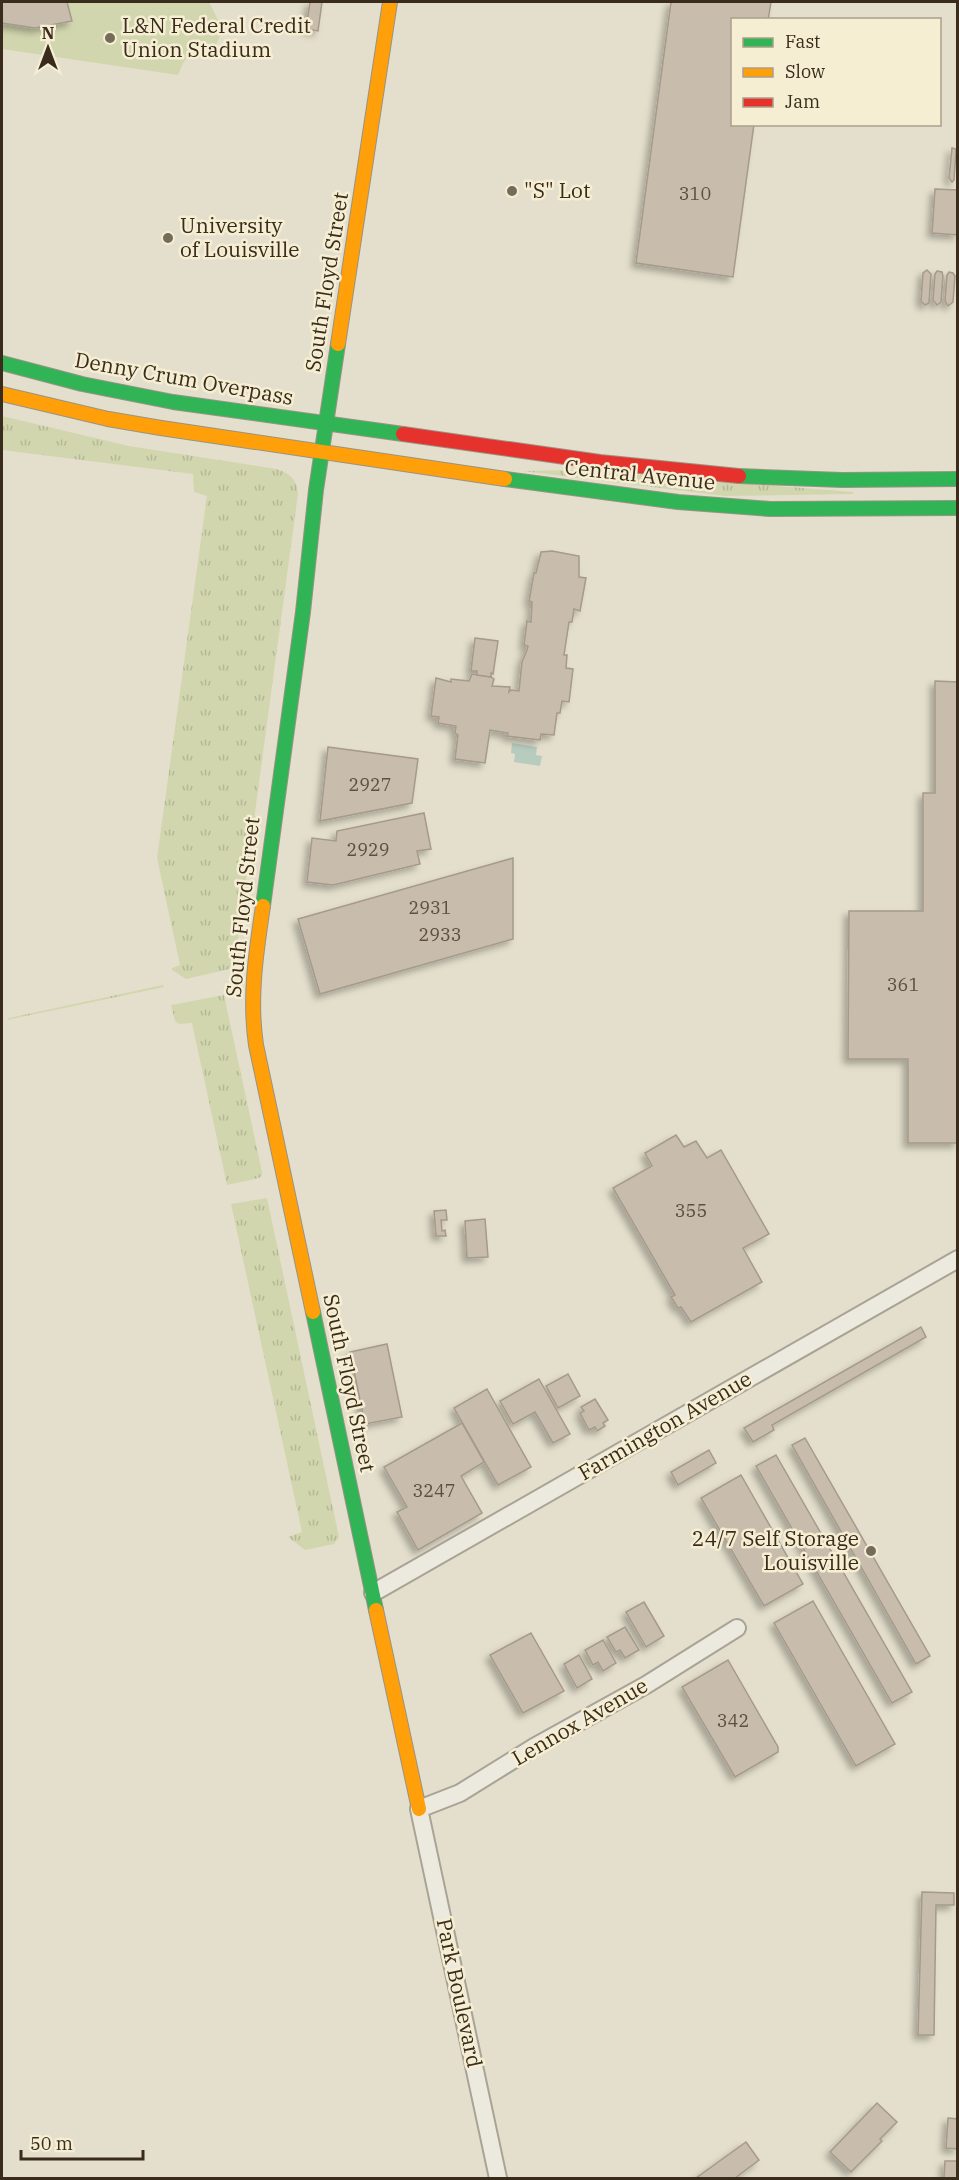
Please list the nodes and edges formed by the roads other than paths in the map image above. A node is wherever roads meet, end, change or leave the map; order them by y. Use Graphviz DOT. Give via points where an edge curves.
graph roads {
  1 [pos="390,2"];
  2 [pos="2,363"];
  3 [pos="2,394"];
  4 [pos="325,423"];
  5 [pos="320,452"];
  6 [pos="957,479"];
  7 [pos="957,508"];
  8 [pos="957,1258"];
  9 [pos="373,1593"];
  10 [pos="737,1628"];
  11 [pos="419,1809"];
  12 [pos="498,2178"];
  1 -- 4 [label="main road, South Floyd Street"];
  2 -- 4 [label="main road, Denny Crum Overpass" via="173,402"];
  3 -- 5 [label="main road" via="108,419"];
  4 -- 5 [label="main road, South Floyd Street"];
  4 -- 6 [label="main road, Central Avenue" via="600,462 753,477"];
  5 -- 7 [label="main road, Central Avenue" via="678,502 770,508"];
  5 -- 9 [label="main road, South Floyd Street" via="303,612 255,963 252,1017"];
  8 -- 9 [label="street, Farmington Avenue"];
  9 -- 11 [label="main road, South Floyd Street"];
  10 -- 11 [label="street, Lennox Avenue" via="460,1793"];
  11 -- 12 [label="street, Park Boulevard"];
}
